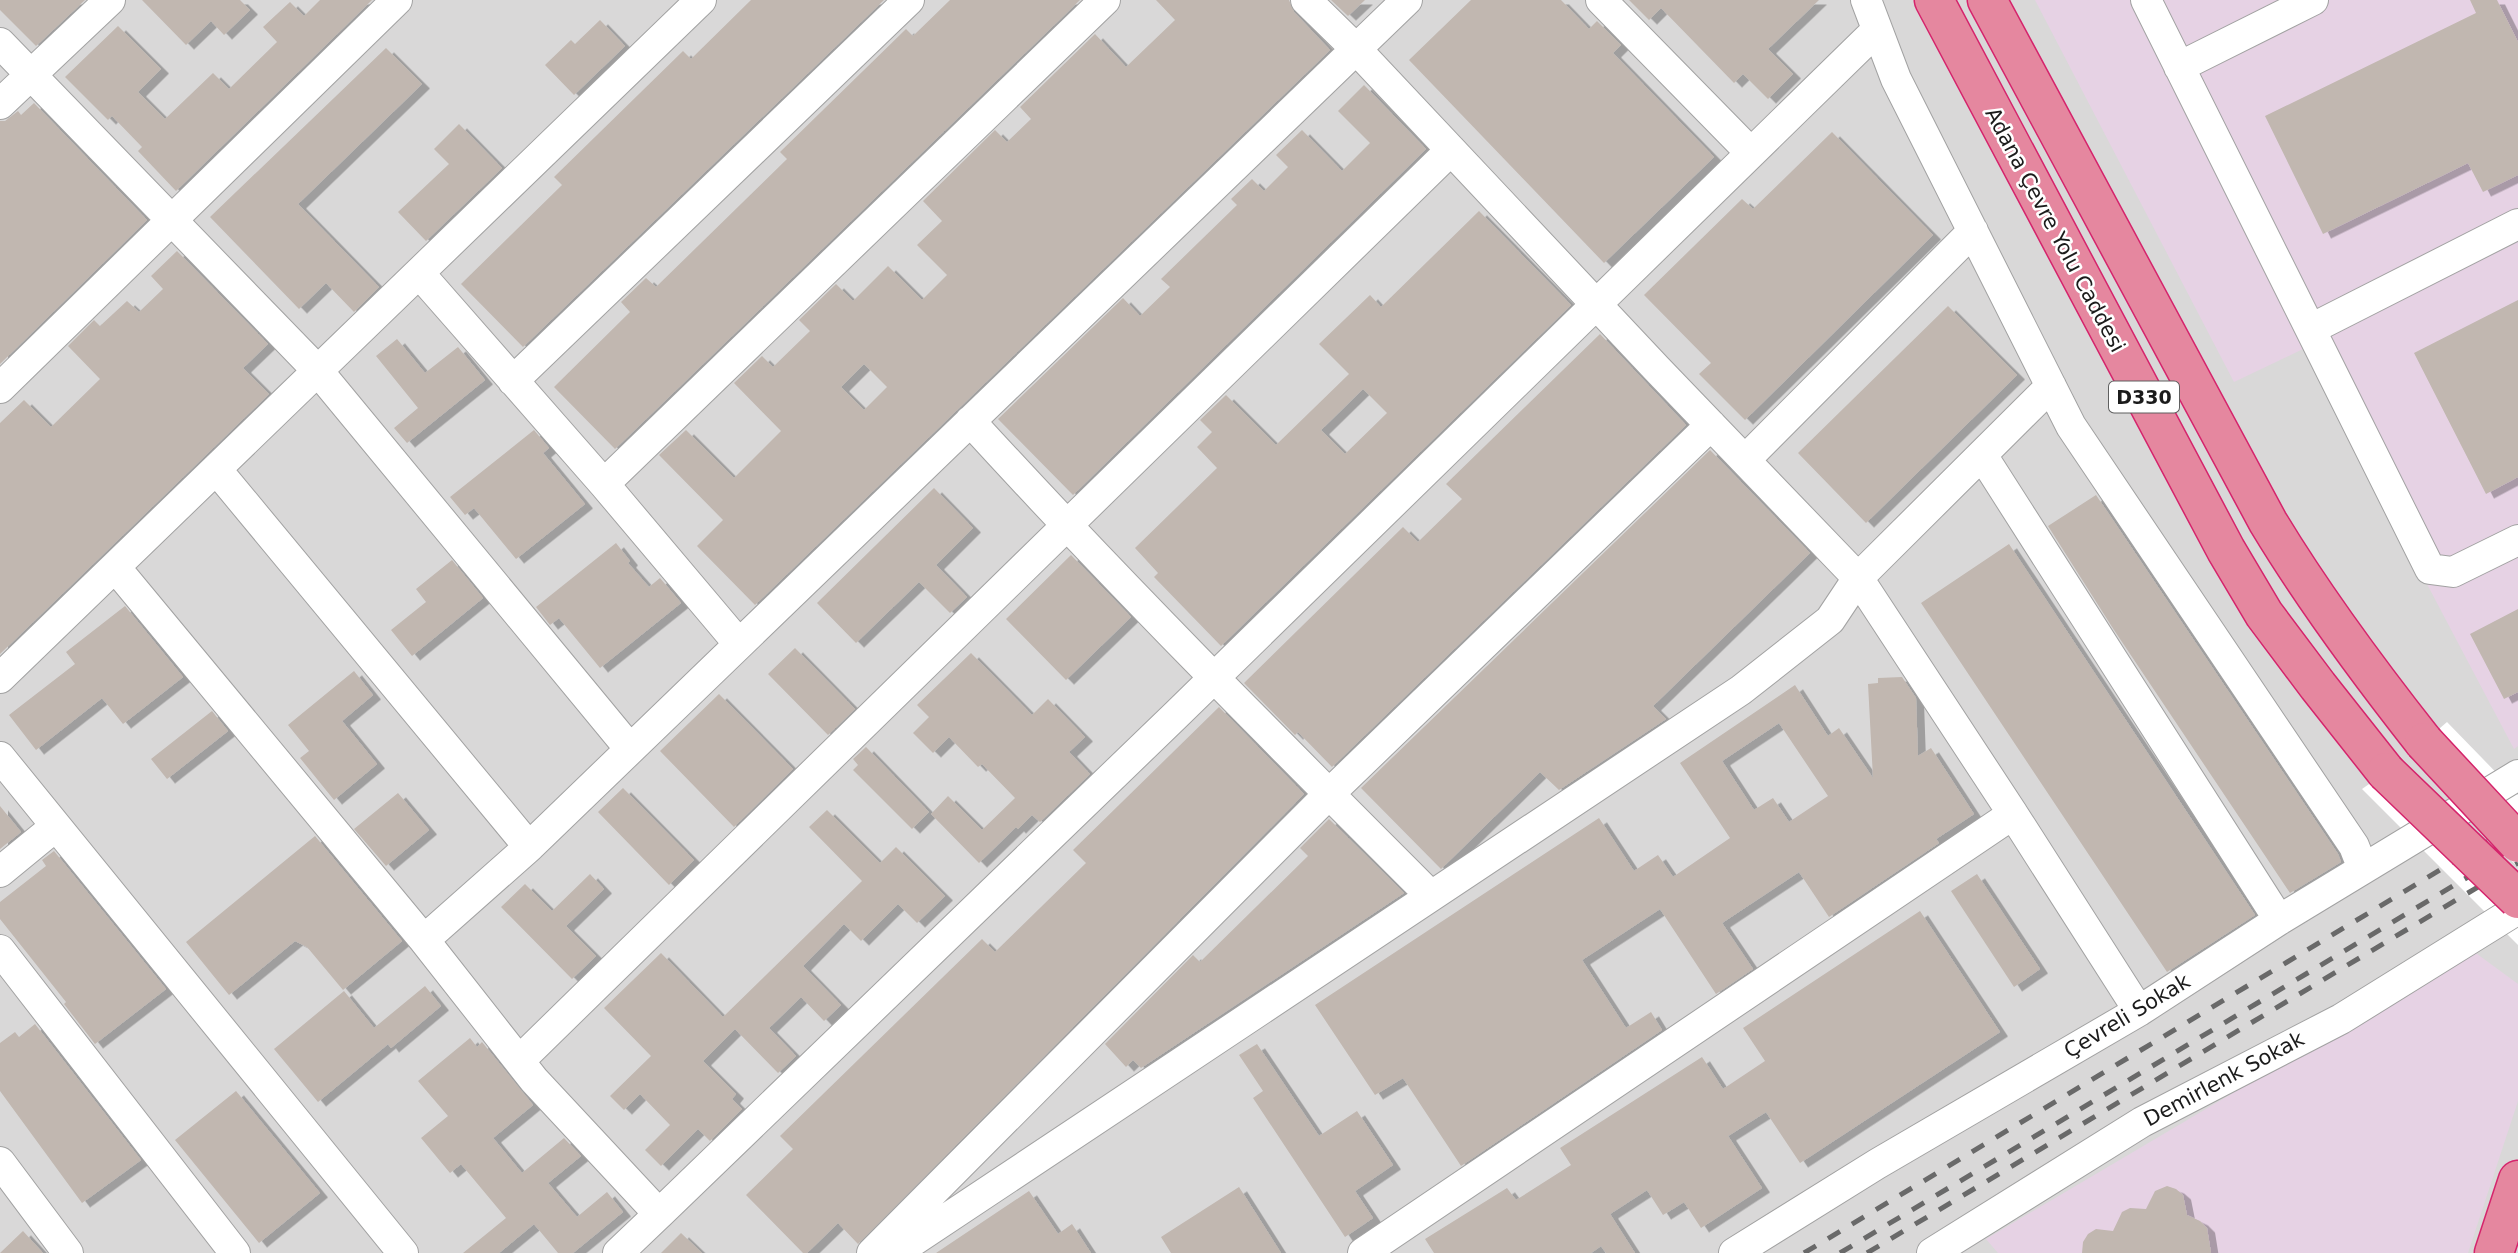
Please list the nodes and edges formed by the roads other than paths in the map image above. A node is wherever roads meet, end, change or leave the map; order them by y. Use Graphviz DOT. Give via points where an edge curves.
graph roads {
  1 [pos="110,0"];
  2 [pos="397,0"];
  3 [pos="701,0"];
  4 [pos="909,0"];
  5 [pos="1105,0"];
  6 [pos="1306,0"];
  7 [pos="1407,0"];
  8 [pos="1601,0"];
  9 [pos="1866,0"];
  10 [pos="1934,0"];
  11 [pos="2146,0"];
  12 [pos="2313,0"];
  13 [pos="1995,10"];
  14 [pos="1877,30"];
  15 [pos="0,43"];
  16 [pos="1356,48"];
  17 [pos="2179,67"];
  18 [pos="31,74"];
  19 [pos="0,104"];
  20 [pos="1451,150"];
  21 [pos="1751,153"];
  22 [pos="172,218"];
  23 [pos="2518,224"];
  24 [pos="1973,231"];
  25 [pos="419,273"];
  26 [pos="1596,304"];
  27 [pos="2311,329"];
  28 [pos="318,371"];
  29 [pos="513,381"];
  30 [pos="2051,386"];
  31 [pos="0,388"];
  32 [pos="970,421"];
  33 [pos="1711,425"];
  34 [pos="1982,455"];
  35 [pos="1745,460"];
  36 [pos="216,469"];
  37 [pos="604,484"];
  38 [pos="1066,526"];
  39 [pos="2518,540"];
  40 [pos="115,567"];
  41 [pos="1858,578"];
  42 [pos="739,644"];
  43 [pos="0,678"];
  44 [pos="1214,678"];
  45 [pos="630,748"];
  46 [pos="0,757"];
  47 [pos="2518,775"];
  48 [pos="1329,794"];
  49 [pos="2013,814"];
  50 [pos="56,826"];
  51 [pos="2518,843"];
  52 [pos="529,847"];
  53 [pos="2362,869"];
  54 [pos="0,872"];
  55 [pos="1431,896"];
  56 [pos="2513,898"];
  57 [pos="2279,920"];
  58 [pos="424,940"];
  59 [pos="0,950"];
  60 [pos="2139,1011"];
  61 [pos="519,1061"];
  62 [pos="2518,1180"];
  63 [pos="6,1183"];
  64 [pos="659,1214"];
  65 [pos="68,1253"];
  66 [pos="235,1253"];
  67 [pos="403,1253"];
  68 [pos="618,1253"];
  69 [pos="872,1253"];
  70 [pos="895,1253"];
  71 [pos="1363,1253"];
  72 [pos="1734,1253"];
  73 [pos="1932,1253"];
  74 [pos="2494,1253"];
  1 -- 18 [label="street"];
  2 -- 22 [label="street"];
  3 -- 25 [label="street"];
  4 -- 29 [label="street"];
  5 -- 37 [label="street"];
  6 -- 16 [label="street"];
  7 -- 16 [label="street"];
  8 -- 21 [label="street"];
  9 -- 14 [label="street"];
  10 -- 56 [label="highway, Adana Çevre Yolu Caddesi / D330, bridge" via="2264,614 2386,772"];
  11 -- 17 [label="street"];
  12 -- 17 [label="street"];
  13 -- 51 [label="highway, D330, bridge" via="2306,586 2424,742"];
  14 -- 21 [label="street"];
  14 -- 24 [label="street" via="1896,79"];
  15 -- 18 [label="street"];
  16 -- 20 [label="street"];
  16 -- 32 [label="street"];
  17 -- 27 [label="street"];
  18 -- 19 [label="street"];
  18 -- 22 [label="street"];
  20 -- 26 [label="street"];
  20 -- 38 [label="street"];
  21 -- 26 [label="street"];
  22 -- 28 [label="street"];
  22 -- 31 [label="street"];
  23 -- 27 [label="street"];
  24 -- 30 [label="street"];
  24 -- 35 [label="street"];
  25 -- 28 [label="street"];
  25 -- 29 [label="street"];
  26 -- 33 [label="street"];
  26 -- 44 [label="street"];
  27 -- 39 [label="street" via="2430,569 2453,572"];
  28 -- 36 [label="street"];
  28 -- 45 [label="street"];
  29 -- 37 [label="street"];
  30 -- 34 [label="street"];
  30 -- 53 [label="street" via="2071,426 2354,846"];
  32 -- 38 [label="street"];
  32 -- 42 [label="street"];
  33 -- 35 [label="street"];
  33 -- 48 [label="street"];
  34 -- 41 [label="street"];
  34 -- 57 [label="street"];
  35 -- 41 [label="street"];
  36 -- 40 [label="street"];
  36 -- 52 [label="street"];
  37 -- 42 [label="street"];
  38 -- 44 [label="street"];
  38 -- 61 [label="street"];
  40 -- 43 [label="street"];
  40 -- 58 [label="street"];
  41 -- 49 [label="street"];
  41 -- 55 [label="street" via="1830,620 1741,690"];
  42 -- 45 [label="street"];
  44 -- 48 [label="street"];
  44 -- 64 [label="street"];
  45 -- 52 [label="street"];
  46 -- 50 [label="street"];
  47 -- 53 [label="street, Çevreli Sokak"];
  48 -- 55 [label="street"];
  48 -- 69 [label="street"];
  49 -- 60 [label="street"];
  49 -- 71 [label="street"];
  50 -- 54 [label="street"];
  50 -- 67 [label="street"];
  52 -- 58 [label="street"];
  53 -- 57 [label="street, Çevreli Sokak"];
  55 -- 70 [label="street"];
  56 -- 73 [label="street, Demirlenk Sokak" via="2341,1019 2142,1122"];
  57 -- 60 [label="street, Çevreli Sokak"];
  58 -- 61 [label="street"];
  59 -- 66 [label="street"];
  60 -- 72 [label="street, Çevreli Sokak"];
  61 -- 64 [label="street"];
  62 -- 74 [label="highway"];
  63 -- 65 [label="street"];
  64 -- 68 [label="street"];
}
